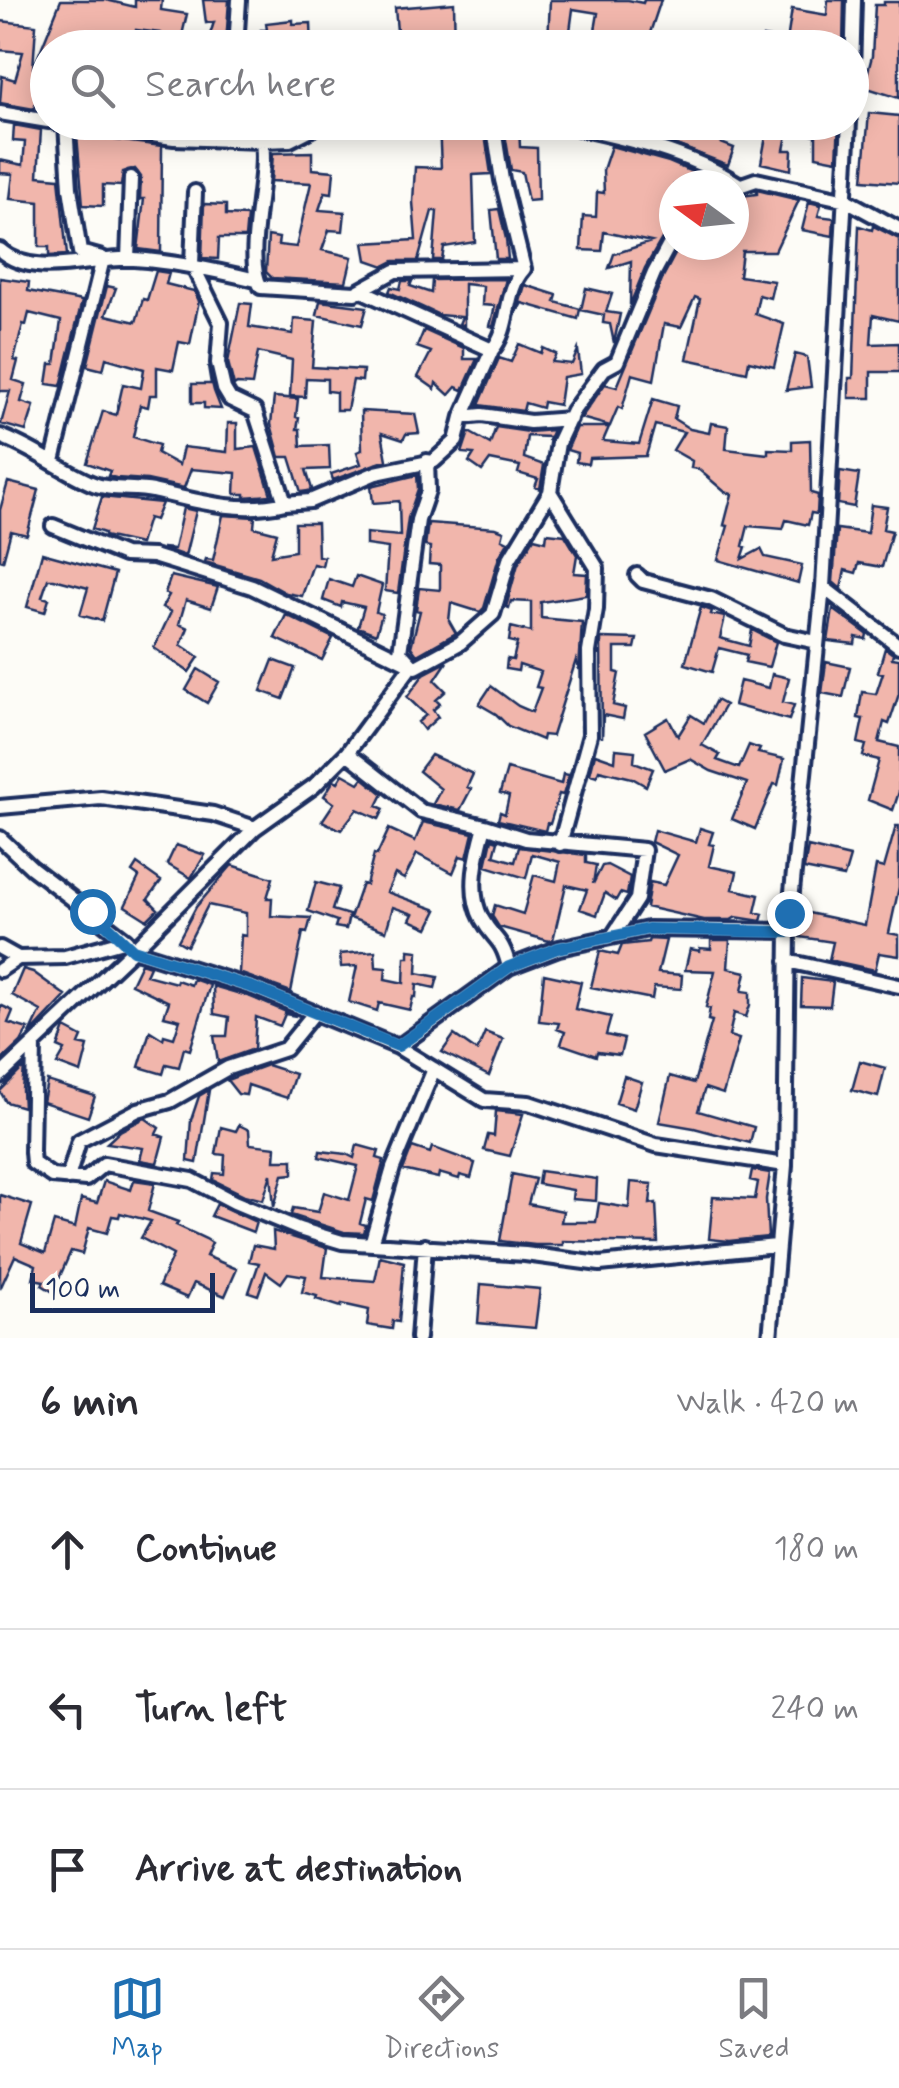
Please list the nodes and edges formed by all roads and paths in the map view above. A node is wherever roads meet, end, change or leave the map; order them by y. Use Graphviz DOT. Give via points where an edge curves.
graph roads {
  1 [pos="239,0"];
  2 [pos="854,0"];
  3 [pos="237,30"];
  4 [pos="853,30"];
  5 [pos="0,113"];
  6 [pos="30,118"];
  7 [pos="63,140"];
  8 [pos="233,140"];
  9 [pos="290,140"];
  10 [pos="496,140"];
  11 [pos="628,140"];
  12 [pos="849,140"];
  13 [pos="262,141"];
  14 [pos="715,170"];
  15 [pos="131,178"];
  16 [pos="749,182"];
  17 [pos="195,192"];
  18 [pos="846,200"];
  19 [pos="899,229"];
  20 [pos="0,250"];
  21 [pos="128,258"];
  22 [pos="661,260"];
  23 [pos="106,262"];
  24 [pos="192,264"];
  25 [pos="524,269"];
  26 [pos="256,280"];
  27 [pos="360,290"];
  28 [pos="492,350"];
  29 [pos="462,418"];
  30 [pos="570,419"];
  31 [pos="0,436"];
  32 [pos="53,461"];
  33 [pos="427,461"];
  34 [pos="550,492"];
  35 [pos="285,503"];
  36 [pos="54,526"];
  37 [pos="638,575"];
  38 [pos="824,587"];
  39 [pos="817,642"];
  40 [pos="899,646"];
  41 [pos="412,665"];
  42 [pos="347,754"];
  43 [pos="0,807"];
  44 [pos="484,826"];
  45 [pos="255,828"];
  46 [pos="0,838"];
  47 [pos="560,844"];
  48 [pos="788,932"];
  49 [pos="614,934"];
  50 [pos="130,945"];
  51 [pos="0,948"];
  52 [pos="18,958"];
  53 [pos="786,961"];
  54 [pos="509,967"];
  55 [pos="0,970"];
  56 [pos="899,986"];
  57 [pos="315,1012"];
  58 [pos="34,1044"];
  59 [pos="398,1046"];
  60 [pos="434,1069"];
  61 [pos="0,1076"];
  62 [pos="79,1141"];
  63 [pos="785,1165"];
  64 [pos="68,1178"];
  65 [pos="86,1179"];
  66 [pos="372,1244"];
  67 [pos="425,1246"];
  68 [pos="776,1246"];
  69 [pos="418,1338"];
  70 [pos="770,1338"];
  1 -- 3 [label="street"];
  2 -- 4 [label="street"];
  5 -- 6 [label="street"];
  7 -- 23 [label="street" via="80,252"];
  8 -- 13 [label="street"];
  9 -- 13 [label="street"];
  10 -- 25 [label="street"];
  11 -- 14 [label="street"];
  12 -- 18 [label="street"];
  13 -- 26 [label="street"];
  15 -- 21 [label="street"];
  16 -- 18 [label="street"];
  17 -- 24 [label="street"];
  18 -- 19 [label="street"];
  18 -- 38 [label="street"];
  20 -- 23 [label="street" via="13,262"];
  21 -- 23 [label="street"];
  21 -- 24 [label="street"];
  22 -- 30 [label="street" via="617,362 580,398"];
  23 -- 32 [label="street"];
  24 -- 26 [label="street"];
  24 -- 35 [label="street" via="221,324 218,363 226,395 255,412"];
  25 -- 27 [label="street" via="395,271"];
  25 -- 28 [label="street"];
  26 -- 27 [label="street" via="260,287"];
  27 -- 28 [label="street"];
  28 -- 29 [label="street"];
  29 -- 30 [label="street"];
  29 -- 33 [label="street" via="456,441"];
  30 -- 34 [label="street"];
  31 -- 32 [label="street"];
  32 -- 35 [label="street" via="96,486 240,509"];
  33 -- 35 [label="street" via="376,473 310,501"];
  33 -- 41 [label="street" via="428,491 400,652"];
  34 -- 41 [label="street" via="509,560 492,614 460,643"];
  34 -- 47 [label="street" via="597,568 590,735"];
  36 -- 41 [label="street" via="124,555 153,556 252,587"];
  37 -- 39 [label="street" via="784,635"];
  38 -- 39 [label="street"];
  38 -- 40 [label="street"];
  39 -- 48 [label="street"];
  41 -- 42 [label="street"];
  42 -- 44 [label="street" via="421,811"];
  42 -- 45 [label="street"];
  43 -- 45 [label="street" via="102,798 214,814"];
  44 -- 47 [label="street"];
  44 -- 54 [label="street" via="473,870 481,918 504,945"];
  45 -- 50 [label="street"];
  46 -- 50 [label="street"];
  47 -- 49 [label="street" via="644,850 637,899"];
  48 -- 49 [label="street" via="699,928"];
  48 -- 53 [label="street"];
  49 -- 54 [label="street"];
  50 -- 52 [label="street"];
  50 -- 57 [label="street"];
  50 -- 58 [label="street"];
  51 -- 52 [label="street"];
  52 -- 55 [label="street"];
  53 -- 56 [label="street"];
  53 -- 63 [label="street"];
  54 -- 59 [label="street"];
  57 -- 59 [label="street"];
  57 -- 62 [label="street" via="285,1050 228,1068"];
  58 -- 61 [label="street"];
  58 -- 64 [label="street" via="33,1163"];
  59 -- 60 [label="street"];
  60 -- 63 [label="street" via="484,1100 529,1104 656,1145"];
  60 -- 66 [label="street" via="393,1168"];
  62 -- 64 [label="street"];
  62 -- 65 [label="street"];
  63 -- 68 [label="street"];
  64 -- 65 [label="street"];
  65 -- 66 [label="street" via="104,1164 144,1169 192,1180 299,1229"];
  66 -- 67 [label="street"];
  67 -- 68 [label="street" via="600,1264"];
  67 -- 69 [label="street"];
  68 -- 70 [label="street"];
}
